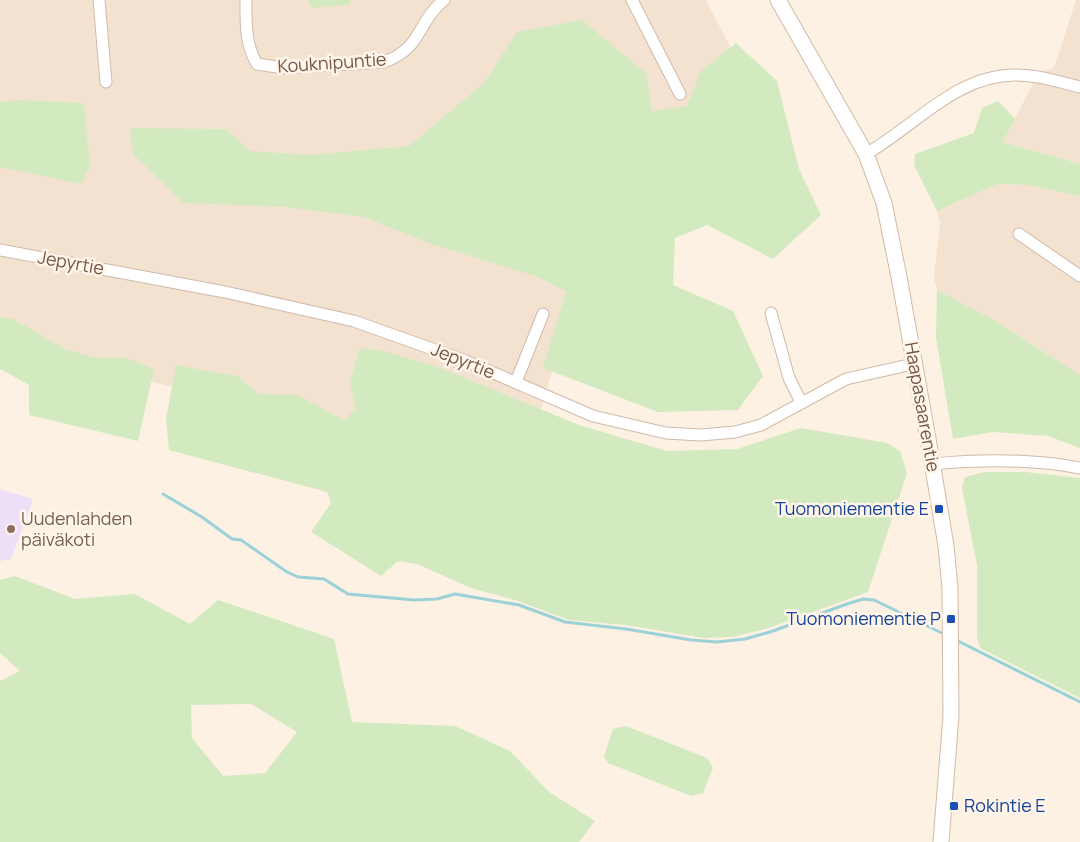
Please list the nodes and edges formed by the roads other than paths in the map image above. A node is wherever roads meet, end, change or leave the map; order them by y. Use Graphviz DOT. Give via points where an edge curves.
graph roads {
  1 [pos="99,0"];
  2 [pos="246,0"];
  3 [pos="444,0"];
  4 [pos="632,0"];
  5 [pos="778,0"];
  6 [pos="106,82"];
  7 [pos="1080,87"];
  8 [pos="680,94"];
  9 [pos="866,154"];
  10 [pos="1019,234"];
  11 [pos="0,250"];
  12 [pos="1080,276"];
  13 [pos="771,313"];
  14 [pos="543,314"];
  15 [pos="914,364"];
  16 [pos="516,382"];
  17 [pos="801,402"];
  18 [pos="932,464"];
  19 [pos="1080,468"];
  20 [pos="941,842"];
  1 -- 6 [label="street"];
  2 -- 3 [label="street, Kouknipuntie" via="247,39 257,64 284,68 384,62 400,56 413,44 432,10"];
  4 -- 8 [label="street"];
  5 -- 9 [label="main road, Haapasaarentie"];
  7 -- 9 [label="street" via="1045,78 992,77 971,84 939,103"];
  9 -- 15 [label="main road, Haapasaarentie" via="884,203"];
  10 -- 12 [label="street"];
  11 -- 16 [label="street, Jepyrtie" via="322,312 380,328"];
  13 -- 17 [label="street" via="789,378"];
  14 -- 16 [label="street"];
  15 -- 17 [label="street, Jepyrtie" via="846,379"];
  15 -- 18 [label="main road, Haapasaarentie"];
  16 -- 17 [label="street, Jepyrtie" via="593,416 658,431 701,435 735,432 761,424"];
  18 -- 19 [label="street" via="998,460"];
  18 -- 20 [label="main road, Haapasaarentie" via="946,546 951,638 951,716"];
}
